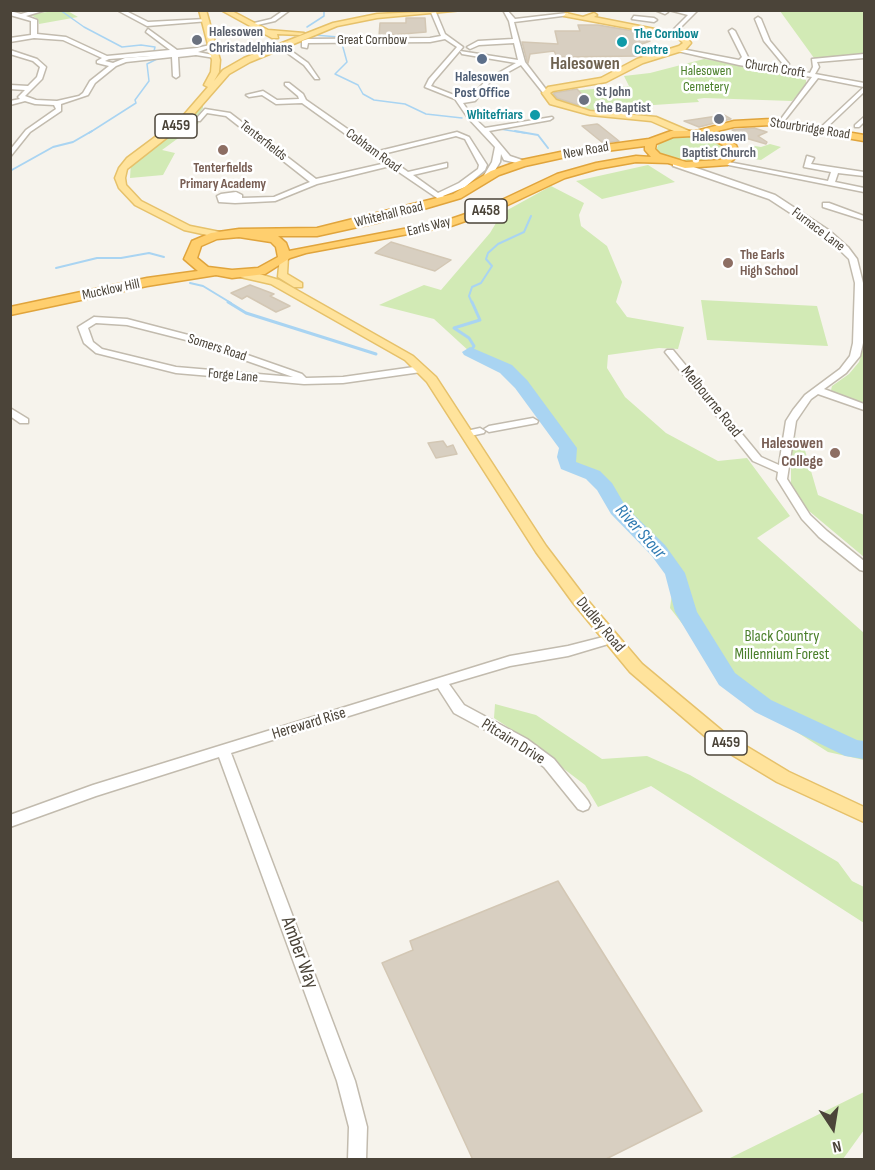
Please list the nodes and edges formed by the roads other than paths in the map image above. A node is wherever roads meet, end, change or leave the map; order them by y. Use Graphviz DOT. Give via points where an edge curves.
graph roads {
  1 [pos="44,10"];
  2 [pos="119,10"];
  3 [pos="202,10"];
  4 [pos="288,10"];
  5 [pos="421,10"];
  6 [pos="460,10"];
  7 [pos="657,10"];
  8 [pos="432,11"];
  9 [pos="505,11"];
  10 [pos="668,11"];
  11 [pos="760,11"];
  12 [pos="228,12"];
  13 [pos="594,12"];
  14 [pos="695,12"];
  15 [pos="752,12"];
  16 [pos="10,13"];
  17 [pos="554,14"];
  18 [pos="568,14"];
  19 [pos="21,15"];
  20 [pos="587,18"];
  21 [pos="634,18"];
  22 [pos="206,20"];
  23 [pos="511,21"];
  24 [pos="769,21"];
  25 [pos="609,22"];
  26 [pos="253,24"];
  27 [pos="148,31"];
  28 [pos="268,32"];
  29 [pos="672,34"];
  30 [pos="34,36"];
  31 [pos="724,36"];
  32 [pos="446,37"];
  33 [pos="10,40"];
  34 [pos="514,41"];
  35 [pos="415,42"];
  36 [pos="307,44"];
  37 [pos="212,45"];
  38 [pos="686,45"];
  39 [pos="282,46"];
  40 [pos="438,47"];
  41 [pos="470,47"];
  42 [pos="461,50"];
  43 [pos="676,50"];
  44 [pos="10,52"];
  45 [pos="494,52"];
  46 [pos="175,53"];
  47 [pos="698,55"];
  48 [pos="864,56"];
  49 [pos="105,57"];
  50 [pos="123,58"];
  51 [pos="215,58"];
  52 [pos="247,60"];
  53 [pos="519,63"];
  54 [pos="739,63"];
  55 [pos="114,65"];
  56 [pos="781,69"];
  57 [pos="814,75"];
  58 [pos="176,76"];
  59 [pos="317,78"];
  60 [pos="216,83"];
  61 [pos="288,84"];
  62 [pos="10,87"];
  63 [pos="29,87"];
  64 [pos="864,87"];
  65 [pos="546,93"];
  66 [pos="249,95"];
  67 [pos="22,100"];
  68 [pos="303,101"];
  69 [pos="460,101"];
  70 [pos="10,103"];
  71 [pos="57,104"];
  72 [pos="206,111"];
  73 [pos="550,118"];
  74 [pos="864,119"];
  75 [pos="198,120"];
  76 [pos="781,123"];
  77 [pos="667,126"];
  78 [pos="857,126"];
  79 [pos="720,127"];
  80 [pos="483,129"];
  81 [pos="821,130"];
  82 [pos="689,133"];
  83 [pos="661,136"];
  84 [pos="864,138"];
  85 [pos="723,140"];
  86 [pos="651,142"];
  87 [pos="498,148"];
  88 [pos="376,154"];
  89 [pos="10,155"];
  90 [pos="734,157"];
  91 [pos="810,158"];
  92 [pos="522,163"];
  93 [pos="674,163"];
  94 [pos="721,163"];
  95 [pos="390,164"];
  96 [pos="444,165"];
  97 [pos="745,166"];
  98 [pos="835,171"];
  99 [pos="864,174"];
  100 [pos="406,175"];
  101 [pos="487,177"];
  102 [pos="726,181"];
  103 [pos="315,182"];
  104 [pos="831,183"];
  105 [pos="864,190"];
  106 [pos="125,197"];
  107 [pos="440,198"];
  108 [pos="235,201"];
  109 [pos="826,205"];
  110 [pos="864,218"];
  111 [pos="247,233"];
  112 [pos="221,235"];
  113 [pos="192,253"];
  114 [pos="285,258"];
  115 [pos="861,272"];
  116 [pos="213,273"];
  117 [pos="240,274"];
  118 [pos="10,300"];
  119 [pos="10,311"];
  120 [pos="103,319"];
  121 [pos="670,352"];
  122 [pos="409,358"];
  123 [pos="421,369"];
  124 [pos="304,381"];
  125 [pos="817,390"];
  126 [pos="864,407"];
  127 [pos="10,411"];
  128 [pos="24,422"];
  129 [pos="524,423"];
  130 [pos="479,432"];
  131 [pos="782,470"];
  132 [pos="864,567"];
  133 [pos="611,639"];
  134 [pos="441,682"];
  135 [pos="224,750"];
  136 [pos="583,805"];
  137 [pos="864,815"];
  138 [pos="10,821"];
  139 [pos="357,1160"];
  1 -- 19 [label="street"];
  2 -- 22 [label="street" via="147,24"];
  3 -- 22 [label="main road"];
  4 -- 26 [label="street" via="273,20"];
  5 -- 28 [label="main road" via="365,16 300,33"];
  6 -- 8 [label="main road"];
  7 -- 10 [label="street"];
  8 -- 32 [label="street"];
  8 -- 39 [label="main road" via="353,20"];
  9 -- 23 [label="street"];
  10 -- 14 [label="street"];
  10 -- 21 [label="street" via="652,21"];
  11 -- 15 [label="street"];
  12 -- 22 [label="main road"];
  12 -- 26 [label="main road"];
  13 -- 20 [label="main road"];
  13 -- 25 [label="main road"];
  14 -- 29 [label="street"];
  16 -- 19 [label="street"];
  17 -- 18 [label="main road"];
  17 -- 23 [label="street"];
  18 -- 20 [label="main road"];
  19 -- 30 [label="street" via="34,20"];
  20 -- 25 [label="main road"];
  22 -- 37 [label="main road"];
  23 -- 34 [label="street"];
  24 -- 56 [label="street" via="758,21 767,41 786,64"];
  25 -- 29 [label="main road"];
  26 -- 28 [label="main road"];
  27 -- 46 [label="street"];
  28 -- 39 [label="main road"];
  29 -- 38 [label="main road" via="686,40"];
  30 -- 33 [label="street"];
  30 -- 49 [label="street" via="69,39"];
  31 -- 54 [label="street" via="733,33 745,57"];
  32 -- 35 [label="street, Great Cornbow"];
  32 -- 42 [label="street"];
  34 -- 41 [label="street"];
  34 -- 53 [label="street"];
  35 -- 36 [label="street, Great Cornbow" via="347,39"];
  35 -- 40 [label="street"];
  37 -- 46 [label="street"];
  37 -- 51 [label="main road"];
  38 -- 43 [label="main road"];
  38 -- 47 [label="street, Church Croft"];
  39 -- 52 [label="main road"];
  39 -- 59 [label="street"];
  41 -- 42 [label="street"];
  41 -- 45 [label="street"];
  42 -- 53 [label="street"];
  42 -- 69 [label="street" via="428,87"];
  43 -- 47 [label="street, Church Croft"];
  43 -- 65 [label="main road" via="640,61 603,81 558,87"];
  44 -- 63 [label="street" via="35,60 43,67 40,78"];
  46 -- 50 [label="street"];
  46 -- 51 [label="street"];
  46 -- 58 [label="street"];
  47 -- 54 [label="street, Church Croft"];
  48 -- 57 [label="street" via="814,60"];
  49 -- 50 [label="street"];
  49 -- 55 [label="street" via="99,62"];
  50 -- 55 [label="street"];
  51 -- 52 [label="main road" via="227,63"];
  51 -- 106 [label="main road, A459" via="209,84 178,119 119,161 111,182"];
  52 -- 60 [label="main road, A459"];
  53 -- 65 [label="street"];
  53 -- 69 [label="street" via="488,81 473,100"];
  54 -- 56 [label="street, Church Croft"];
  55 -- 71 [label="street" via="92,82 86,94"];
  56 -- 57 [label="street, Church Croft"];
  57 -- 64 [label="street, Church Croft"];
  57 -- 76 [label="street"];
  60 -- 72 [label="main road"];
  60 -- 106 [label="main road, A459" via="185,119 123,168 120,178"];
  61 -- 68 [label="street, Cobham Road"];
  62 -- 63 [label="street"];
  63 -- 67 [label="street"];
  64 -- 81 [label="street"];
  65 -- 77 [label="main road" via="557,105 590,113 648,117"];
  66 -- 68 [label="street" via="263,93 276,102"];
  67 -- 70 [label="street"];
  67 -- 71 [label="street"];
  68 -- 88 [label="street, Cobham Road"];
  69 -- 80 [label="street"];
  71 -- 89 [label="street" via="60,110 27,131"];
  72 -- 75 [label="street"];
  72 -- 103 [label="street, Tenterfields" via="228,114"];
  73 -- 80 [label="street"];
  74 -- 78 [label="street"];
  76 -- 79 [label="highway, Stourbridge Road / A458"];
  76 -- 81 [label="highway, Stourbridge Road / A458"];
  77 -- 82 [label="main road"];
  77 -- 83 [label="main road"];
  79 -- 82 [label="highway, A458"];
  79 -- 85 [label="highway" via="717,135"];
  80 -- 87 [label="street"];
  81 -- 84 [label="highway, Stourbridge Road / A458"];
  82 -- 83 [label="highway, A458"];
  82 -- 85 [label="highway, A458"];
  83 -- 86 [label="highway, A458"];
  85 -- 90 [label="highway" via="734,148"];
  86 -- 92 [label="highway, New Road / A458"];
  86 -- 93 [label="highway" via="652,153"];
  87 -- 92 [label="street" via="510,160"];
  87 -- 101 [label="street" via="496,162"];
  88 -- 95 [label="street, Cobham Road"];
  88 -- 107 [label="street" via="447,135 467,138 483,165 481,170"];
  90 -- 94 [label="highway, A458"];
  90 -- 97 [label="street"];
  91 -- 98 [label="street" via="807,165"];
  92 -- 101 [label="highway, Whitehall Road / A458"];
  93 -- 94 [label="highway, A458"];
  93 -- 102 [label="street, Furnace Lane"];
  93 -- 114 [label="highway, Earls Way / A458" via="636,159 608,163 561,176 493,208 447,224 304,250"];
  94 -- 97 [label="street"];
  94 -- 102 [label="street" via="715,172"];
  95 -- 100 [label="street, Cobham Road"];
  95 -- 103 [label="street"];
  96 -- 100 [label="street"];
  97 -- 104 [label="street"];
  98 -- 99 [label="street"];
  98 -- 104 [label="street"];
  100 -- 107 [label="street, Cobham Road"];
  101 -- 107 [label="highway, Whitehall Road / A458" via="457,196"];
  102 -- 115 [label="street, Furnace Lane" via="772,197 795,211 845,249"];
  103 -- 108 [label="street" via="274,199"];
  104 -- 105 [label="street"];
  106 -- 112 [label="main road" via="187,228"];
  106 -- 113 [label="main road" via="182,232"];
  107 -- 111 [label="highway, Whitehall Road / A458" via="317,232"];
  109 -- 110 [label="street"];
  111 -- 112 [label="highway, A458"];
  111 -- 114 [label="highway, A458" via="275,239"];
  112 -- 113 [label="highway, A458" via="208,238"];
  113 -- 116 [label="highway, A458" via="204,270"];
  113 -- 118 [label="highway, Mucklow Hill / A458" via="156,269"];
  114 -- 117 [label="highway, A458" via="268,269"];
  114 -- 122 [label="main road, A459" via="281,269 284,278 383,331 402,346"];
  115 -- 125 [label="street, Furnace Lane" via="855,356 843,372"];
  116 -- 117 [label="highway, A458"];
  116 -- 119 [label="highway, Mucklow Hill / A458" via="156,280"];
  117 -- 122 [label="main road, A459" via="275,282"];
  120 -- 124 [label="street, Somers Road" via="192,339"];
  120 -- 124 [label="street, Forge Lane" via="87,324 83,331 89,343 108,354 176,370"];
  121 -- 131 [label="street, Melbourne Road" via="757,459"];
  122 -- 123 [label="main road, Dudley Road / A459"];
  123 -- 124 [label="street, Forge Lane"];
  123 -- 130 [label="main road, Dudley Road / A459"];
  125 -- 126 [label="street"];
  125 -- 131 [label="street, Furnace Lane" via="791,421"];
  127 -- 128 [label="street"];
  129 -- 130 [label="street"];
  130 -- 133 [label="main road, Dudley Road / A459" via="541,549"];
  131 -- 132 [label="street" via="782,479 806,517"];
  133 -- 134 [label="street, Hereward Rise" via="510,661"];
  133 -- 137 [label="main road, Dudley Road / A459" via="666,696 720,739 783,777"];
  134 -- 135 [label="street, Hereward Rise"];
  134 -- 136 [label="street, Pitcairn Drive" via="459,709 522,743 549,763"];
  135 -- 138 [label="street, Hereward Rise"];
  135 -- 139 [label="street, Amber Way" via="346,1081 358,1127"];
}
